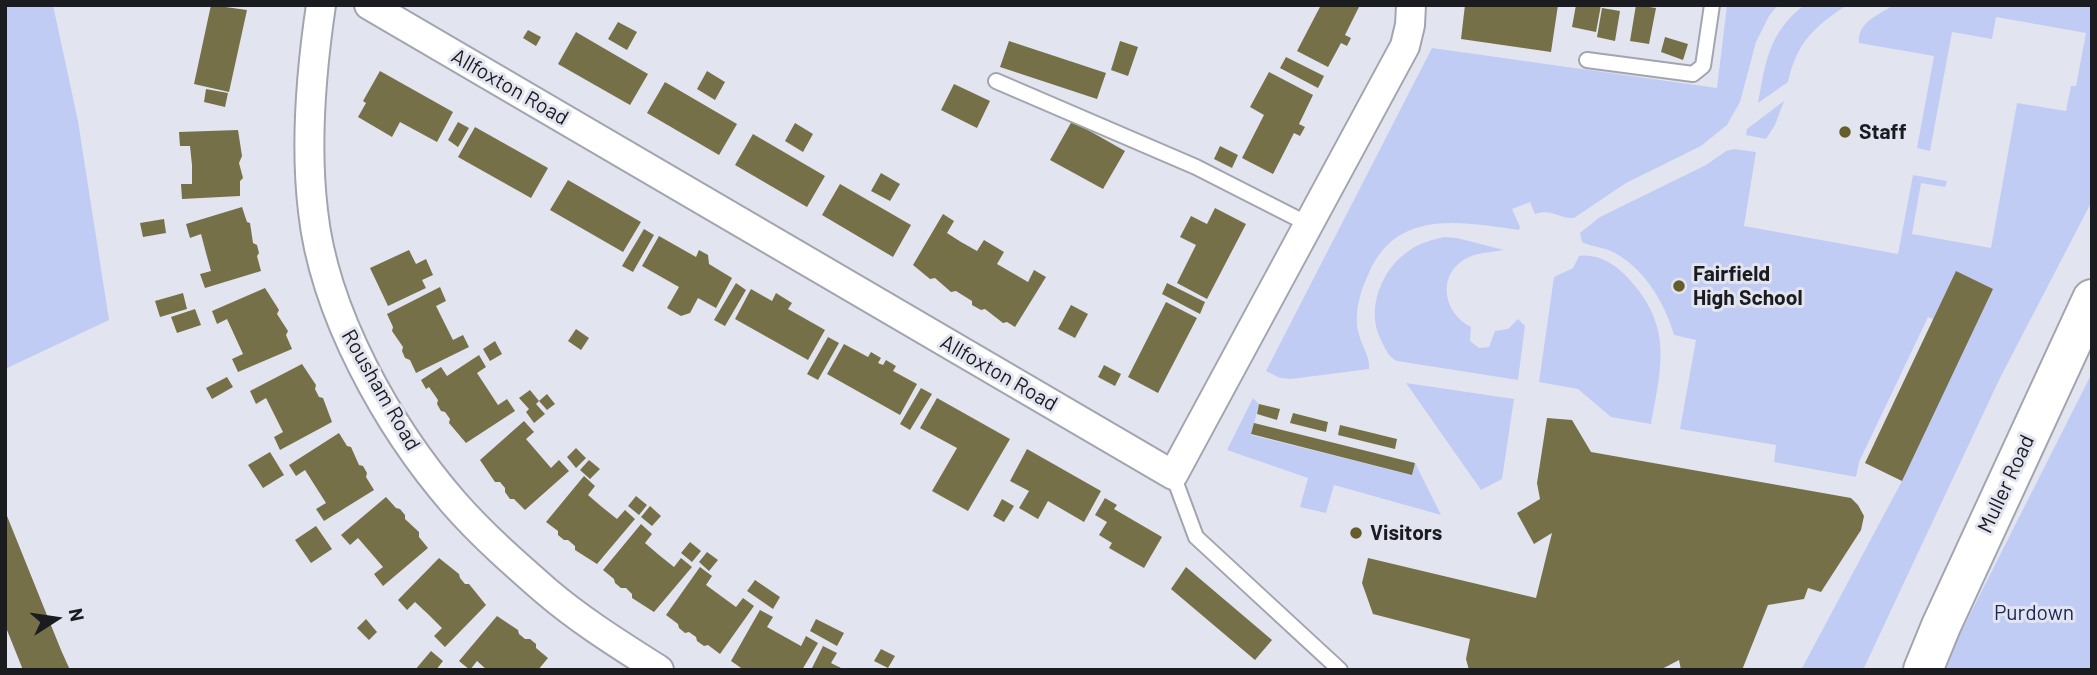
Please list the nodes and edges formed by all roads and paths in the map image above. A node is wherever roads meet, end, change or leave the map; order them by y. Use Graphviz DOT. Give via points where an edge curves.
graph roads {
  1 [pos="321,5"];
  2 [pos="369,5"];
  3 [pos="1411,5"];
  4 [pos="1712,5"];
  5 [pos="1587,60"];
  6 [pos="996,81"];
  7 [pos="1308,224"];
  8 [pos="2092,299"];
  9 [pos="1172,475"];
  10 [pos="659,670"];
  11 [pos="1340,670"];
  12 [pos="1923,670"];
  1 -- 10 [label="street, Rousham Road" via="311,123 313,212 334,299 362,364 430,473 476,526 548,593"];
  2 -- 9 [label="street, Allfoxton Road"];
  3 -- 7 [label="street" via="1405,46"];
  4 -- 5 [label="lane" via="1703,66 1693,74"];
  6 -- 7 [label="lane" via="1196,167"];
  7 -- 9 [label="street"];
  8 -- 12 [label="main road, Muller Road"];
  9 -- 11 [label="lane" via="1196,537"];
}
